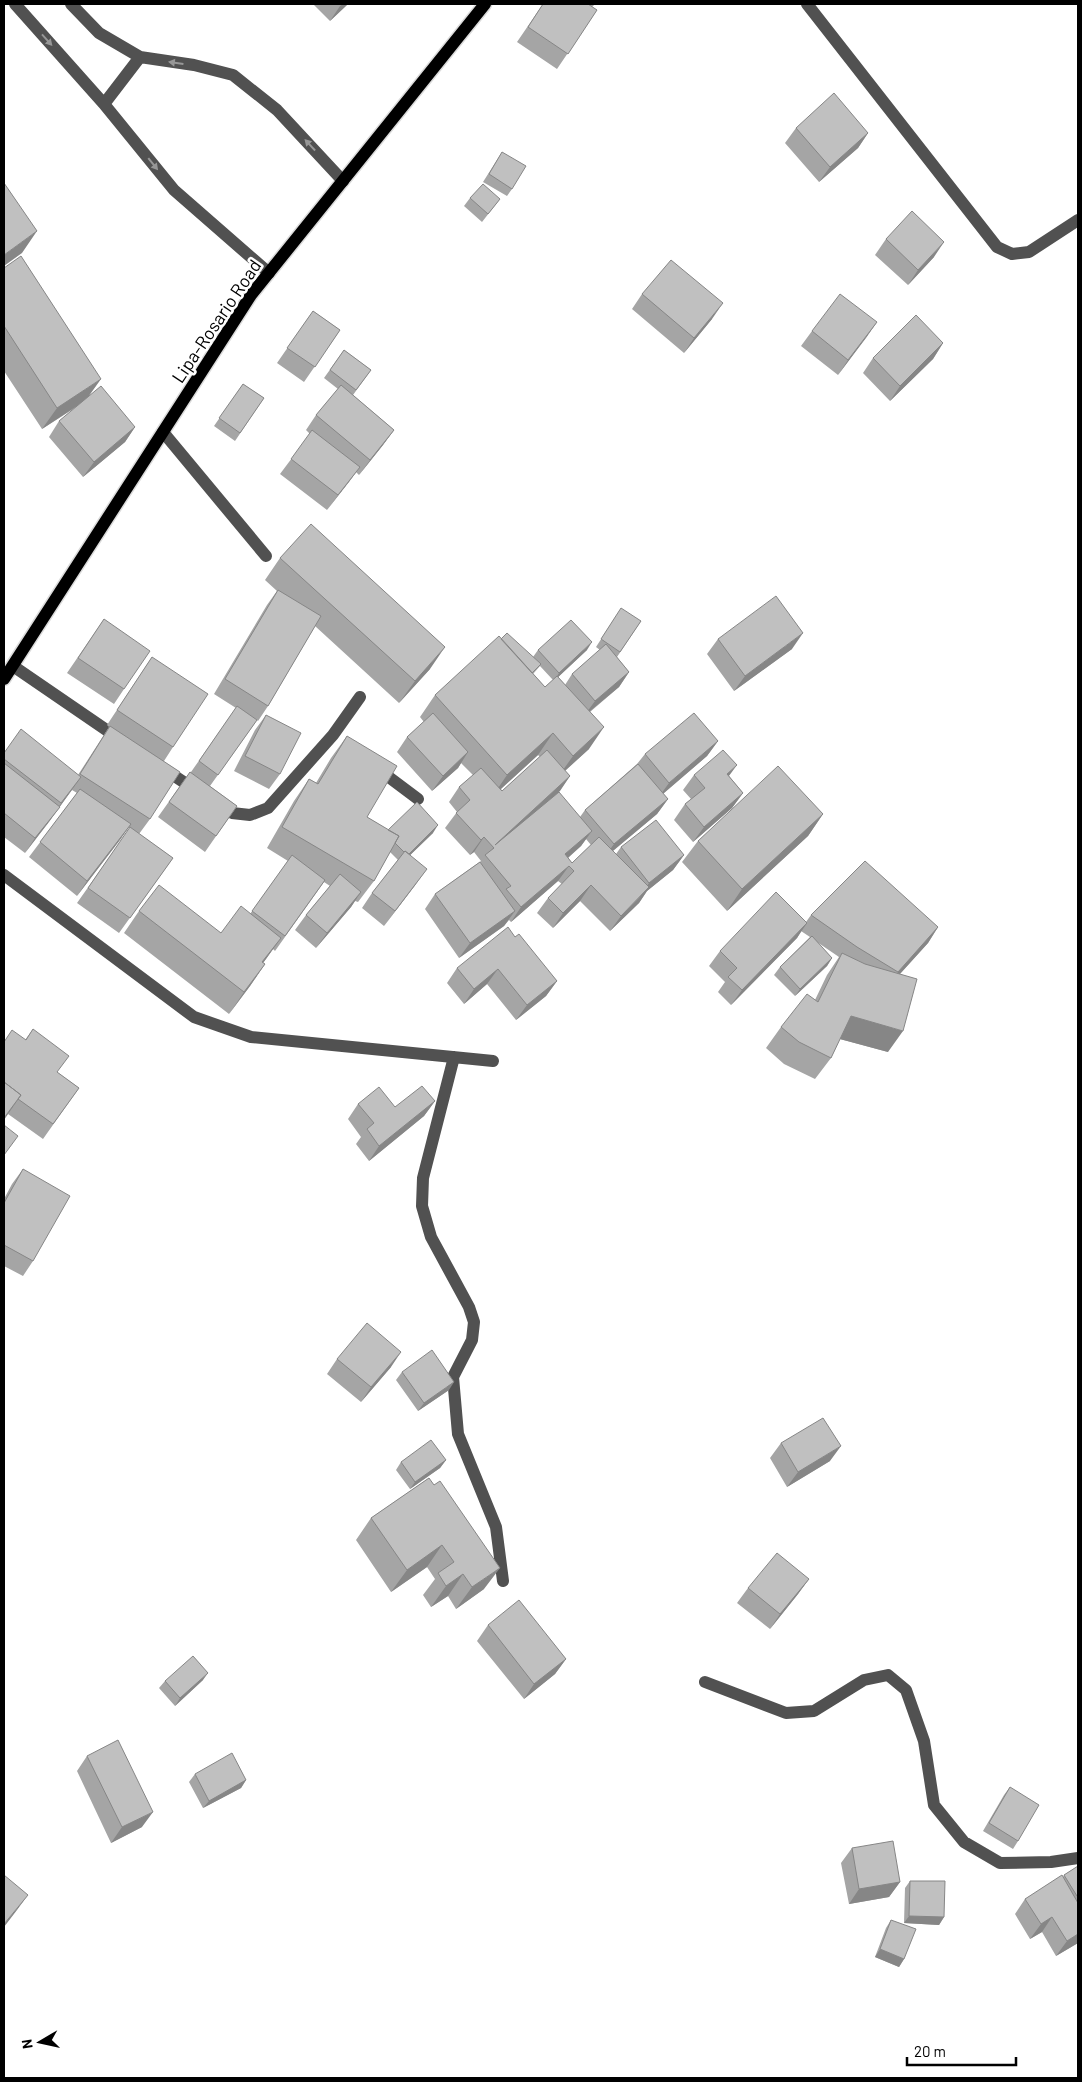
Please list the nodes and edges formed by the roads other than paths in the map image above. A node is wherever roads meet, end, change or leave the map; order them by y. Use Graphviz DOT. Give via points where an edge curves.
graph roads {
  1 [pos="15,4"];
  2 [pos="71,4"];
  3 [pos="485,4"];
  4 [pos="807,4"];
  5 [pos="140,57"];
  6 [pos="104,104"];
  7 [pos="343,181"];
  8 [pos="1078,220"];
  9 [pos="269,273"];
  10 [pos="163,432"];
  11 [pos="266,556"];
  12 [pos="13,666"];
  13 [pos="4,679"];
  14 [pos="360,697"];
  15 [pos="128,744"];
  16 [pos="152,761"];
  17 [pos="371,764"];
  18 [pos="418,799"];
  19 [pos="4,875"];
  20 [pos="454,1057"];
  21 [pos="493,1061"];
  22 [pos="503,1580"];
  23 [pos="706,1682"];
  24 [pos="1078,1858"];
  1 -- 6 [label="street, one-way"];
  2 -- 5 [label="street" via="99,33"];
  3 -- 7 [label="main road, Lipa-Rosario Road"];
  4 -- 8 [label="street" via="997,247 1012,254 1028,252"];
  5 -- 6 [label="street"];
  7 -- 5 [label="street, one-way" via="277,110 233,75"];
  6 -- 9 [label="street, one-way" via="174,190"];
  7 -- 9 [label="main road, Lipa-Rosario Road"];
  9 -- 10 [label="main road, Lipa-Rosario Road" via="251,295"];
  10 -- 11 [label="street"];
  10 -- 12 [label="main road, Lipa-Rosario Road"];
  12 -- 13 [label="main road, Lipa-Rosario Road"];
  12 -- 15 [label="street"];
  14 -- 16 [label="street" via="336,738 268,808 250,815 232,813"];
  17 -- 18 [label="street"];
  19 -- 20 [label="street" via="194,1017 251,1037"];
  20 -- 21 [label="street"];
  20 -- 22 [label="street" via="423,1178 422,1206 432,1237 474,1322 472,1340 453,1377 458,1434 496,1527"];
  23 -- 24 [label="street" via="786,1713 814,1711 864,1680 888,1675 906,1690 924,1740 934,1805 964,1842 1000,1863"];
}
